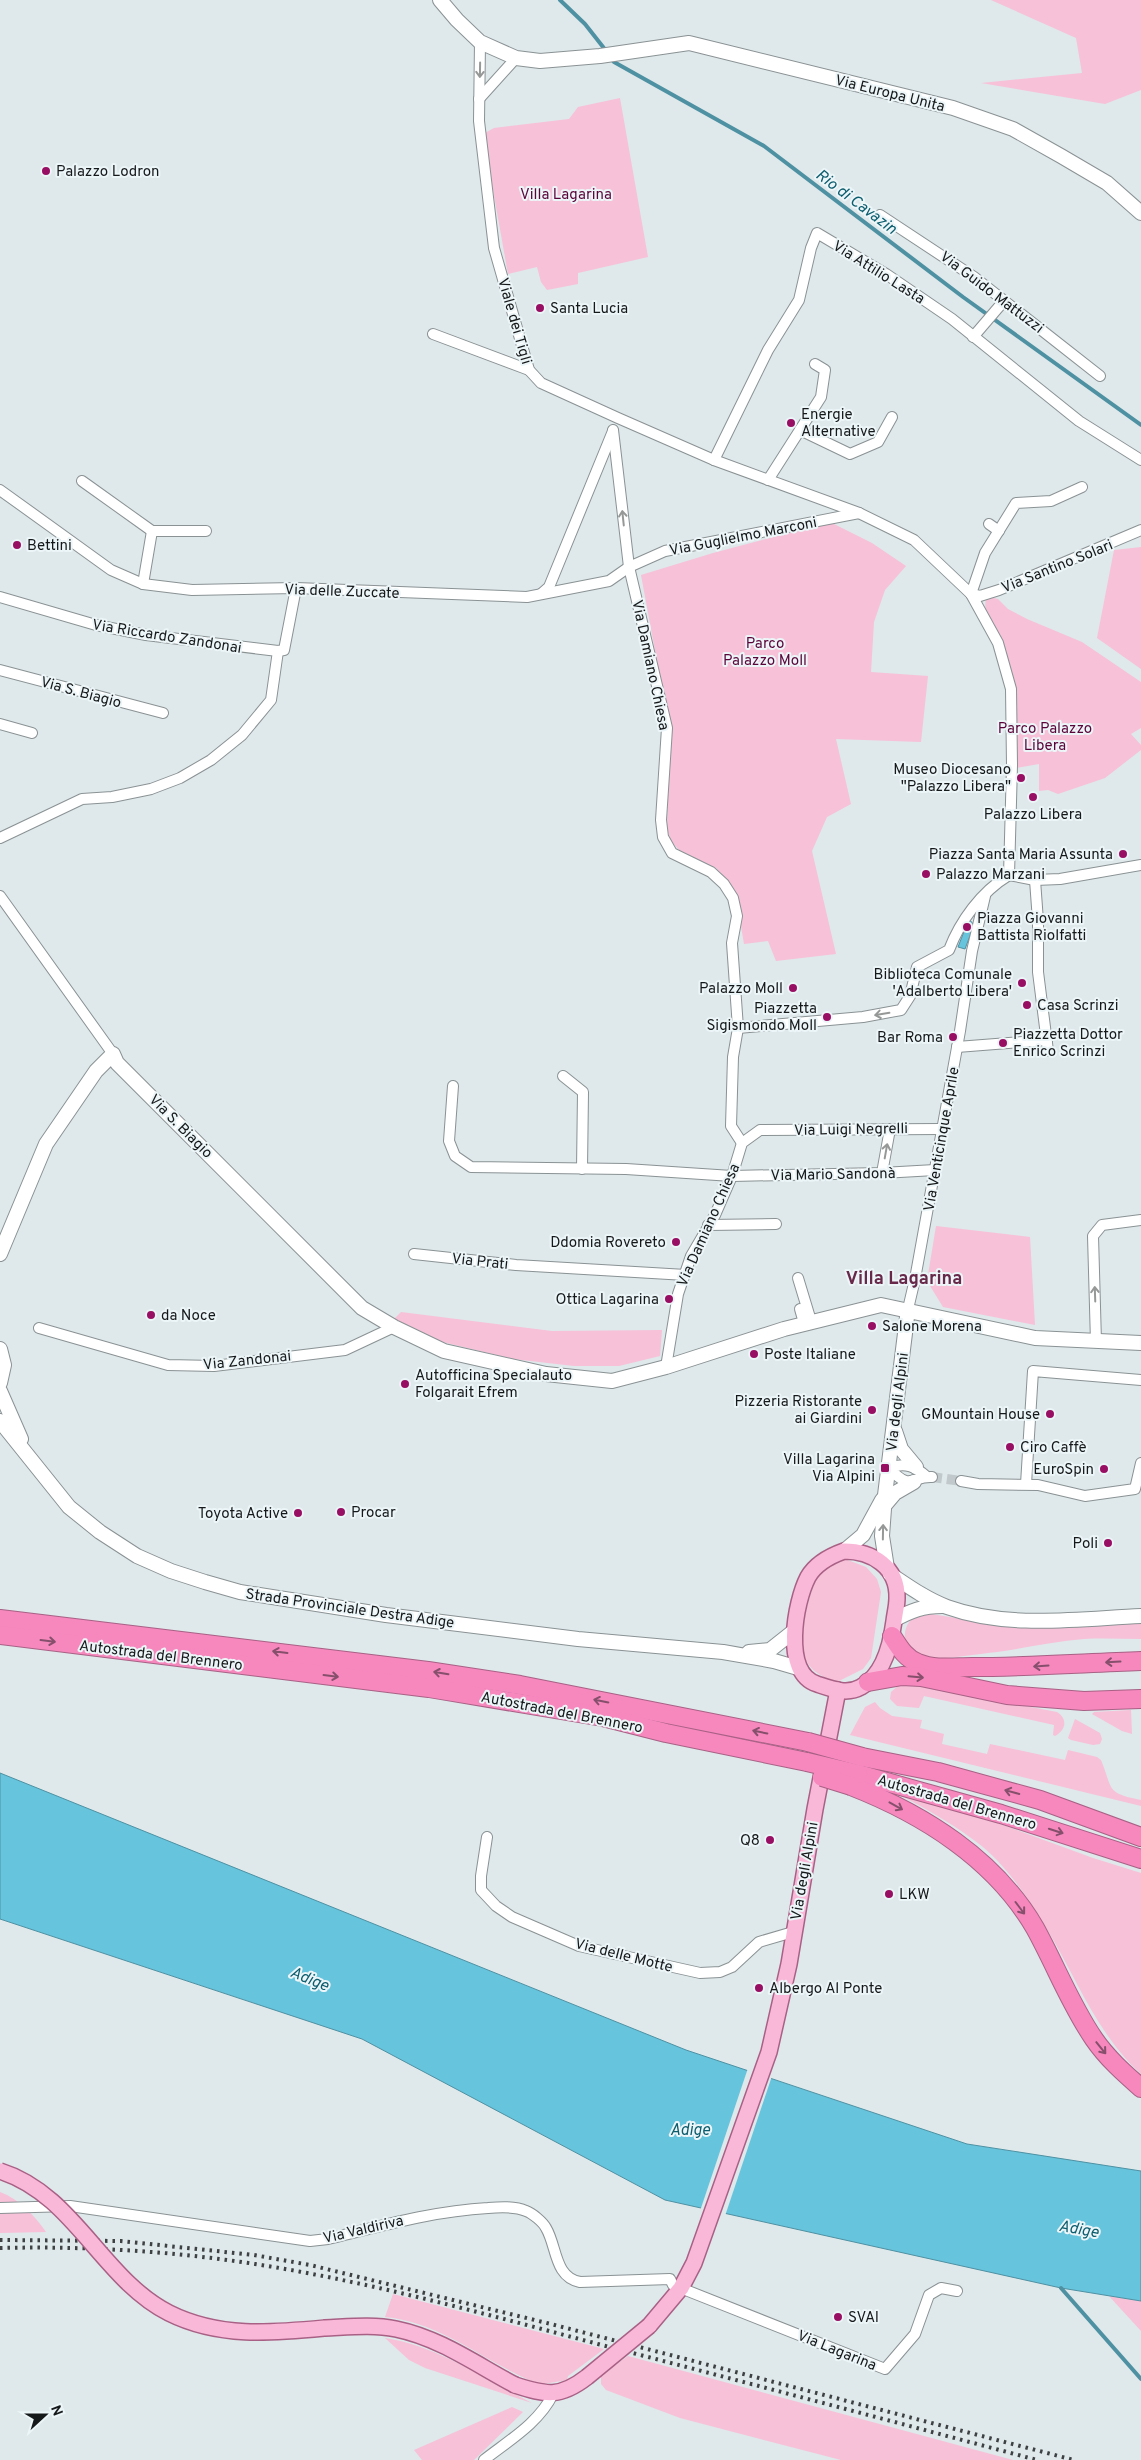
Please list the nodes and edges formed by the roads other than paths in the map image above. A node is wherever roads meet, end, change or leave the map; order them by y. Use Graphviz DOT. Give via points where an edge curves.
graph roads {
  1 [pos="440,0"];
  2 [pos="480,42"];
  3 [pos="516,58"];
  4 [pos="479,98"];
  5 [pos="1141,213"];
  6 [pos="880,215"];
  7 [pos="1003,302"];
  8 [pos="433,334"];
  9 [pos="973,336"];
  10 [pos="815,364"];
  11 [pos="528,370"];
  12 [pos="1100,376"];
  13 [pos="892,417"];
  14 [pos="618,418"];
  15 [pos="613,430"];
  16 [pos="800,430"];
  17 [pos="714,460"];
  18 [pos="1141,460"];
  19 [pos="768,480"];
  20 [pos="82,481"];
  21 [pos="1082,487"];
  22 [pos="0,490"];
  23 [pos="859,513"];
  24 [pos="989,524"];
  25 [pos="1141,530"];
  26 [pos="152,531"];
  27 [pos="206,531"];
  28 [pos="999,531"];
  29 [pos="629,567"];
  30 [pos="143,584"];
  31 [pos="296,588"];
  32 [pos="541,594"];
  33 [pos="971,594"];
  34 [pos="0,597"];
  35 [pos="278,651"];
  36 [pos="0,670"];
  37 [pos="163,713"];
  38 [pos="0,724"];
  39 [pos="32,733"];
  40 [pos="0,838"];
  41 [pos="1141,865"];
  42 [pos="1009,875"];
  43 [pos="1035,880"];
  44 [pos="0,896"];
  45 [pos="985,896"];
  46 [pos="738,1028"];
  47 [pos="957,1047"];
  48 [pos="112,1054"];
  49 [pos="563,1076"];
  50 [pos="453,1086"];
  51 [pos="890,1129"];
  52 [pos="942,1129"];
  53 [pos="742,1143"];
  54 [pos="582,1169"];
  55 [pos="935,1170"];
  56 [pos="882,1173"];
  57 [pos="732,1176"];
  58 [pos="1139,1220"];
  59 [pos="776,1224"];
  60 [pos="708,1225"];
  61 [pos="0,1254"];
  62 [pos="414,1254"];
  63 [pos="686,1274"];
  64 [pos="798,1278"];
  65 [pos="800,1309"];
  66 [pos="908,1310"];
  67 [pos="808,1322"];
  68 [pos="394,1327"];
  69 [pos="39,1328"];
  70 [pos="1096,1342"];
  71 [pos="1141,1344"];
  72 [pos="0,1349"];
  73 [pos="666,1367"];
  74 [pos="1141,1380"];
  75 [pos="0,1383"];
  76 [pos="0,1391"];
  77 [pos="0,1421"];
  78 [pos="894,1426"];
  79 [pos="26,1451"];
  80 [pos="1141,1463"];
  81 [pos="916,1467"];
  82 [pos="889,1468"];
  83 [pos="961,1481"];
  84 [pos="914,1482"];
  85 [pos="1026,1484"];
  86 [pos="885,1501"];
  87 [pos="844,1552"];
  88 [pos="889,1571"];
  89 [pos="946,1606"];
  90 [pos="1141,1616"];
  91 [pos="0,1619"];
  92 [pos="893,1628"];
  93 [pos="794,1631"];
  94 [pos="0,1635"];
  95 [pos="723,1652"];
  96 [pos="1141,1660"];
  97 [pos="798,1668"];
  98 [pos="868,1682"];
  99 [pos="838,1690"];
  100 [pos="1140,1699"];
  101 [pos="855,1780"];
  102 [pos="1040,1800"];
  103 [pos="1141,1828"];
  104 [pos="487,1837"];
  105 [pos="1141,1837"];
  106 [pos="1141,1858"];
  107 [pos="793,1932"];
  108 [pos="1141,2088"];
  109 [pos="0,2171"];
  110 [pos="0,2208"];
  111 [pos="682,2288"];
  112 [pos="957,2292"];
  113 [pos="553,2394"];
  114 [pos="484,2460"];
  1 -- 2 [label="main road, Via Europa Unita"];
  2 -- 3 [label="main road, Via Europa Unita"];
  2 -- 4 [label="street, Viale dei Tigli, one-way"];
  3 -- 4 [label="street"];
  3 -- 5 [label="main road, Via Europa Unita" via="540,61 600,56 689,43 953,108 1013,129 1053,151 1107,183"];
  4 -- 11 [label="street, Viale dei Tigli" via="494,248"];
  6 -- 7 [label="street, Via Guido Mattuzzi" via="974,277"];
  7 -- 9 [label="street"];
  7 -- 12 [label="street, Via Guido Mattuzzi"];
  8 -- 11 [label="street"];
  9 -- 17 [label="street, Via Attilio Lasta" via="886,274 817,233 810,248 799,300 768,350"];
  9 -- 18 [label="street, Via Attilio Lasta" via="1079,420"];
  10 -- 16 [label="street" via="825,370 821,397"];
  11 -- 14 [label="street, Viale dei Tigli" via="541,384"];
  13 -- 16 [label="street" via="878,442 850,454"];
  14 -- 15 [label="street"];
  14 -- 17 [label="street, Viale dei Tigli"];
  29 -- 15 [label="street, one-way"];
  15 -- 32 [label="street" via="549,587"];
  16 -- 19 [label="street"];
  17 -- 19 [label="street, Viale dei Tigli"];
  19 -- 23 [label="street, Viale dei Tigli"];
  20 -- 26 [label="street"];
  21 -- 28 [label="street" via="1051,501 1016,503"];
  22 -- 30 [label="street, Via delle Zuccate" via="111,570"];
  23 -- 29 [label="street, Via Guglielmo Marconi" via="665,551"];
  23 -- 33 [label="street, Viale dei Tigli" via="914,540"];
  24 -- 28 [label="street"];
  25 -- 33 [label="street, Via Santino Solari" via="999,590 980,596"];
  26 -- 27 [label="street"];
  26 -- 30 [label="street"];
  28 -- 33 [label="street" via="985,553"];
  29 -- 32 [label="street, Via Guglielmo Marconi" via="609,581"];
  29 -- 46 [label="street, Via Damiano Chiesa" via="667,728 661,820 663,837 672,853 711,872 724,884 732,898 737,916 732,943"];
  30 -- 31 [label="street, Via delle Zuccate" via="192,590"];
  31 -- 32 [label="street, Via delle Zuccate" via="526,597"];
  31 -- 35 [label="street" via="284,650"];
  33 -- 42 [label="street, Viale dei Tigli" via="998,642 1011,688"];
  34 -- 35 [label="street, Via Riccardo Zandonai" via="96,625 146,635"];
  35 -- 40 [label="street" via="271,700 242,735 210,760 180,778 151,789 82,800"];
  36 -- 37 [label="street, Via S. Biagio"];
  38 -- 39 [label="street"];
  41 -- 43 [label="street" via="1060,879"];
  42 -- 43 [label="street"];
  42 -- 45 [label="street" via="998,881"];
  43 -- 47 [label="street" via="1038,972 1048,1045"];
  44 -- 48 [label="street, Via S. Biagio"];
  45 -- 46 [label="street, one-way" via="956,930 949,950 917,967 910,996 901,1010"];
  45 -- 47 [label="street, Via Venticinque Aprile" via="978,920"];
  46 -- 53 [label="street, Via Damiano Chiesa" via="733,1057 731,1126"];
  47 -- 52 [label="street, Via Venticinque Aprile"];
  48 -- 61 [label="main road" via="96,1071 46,1144"];
  48 -- 68 [label="main road, Via S. Biagio" via="117,1063 362,1308"];
  49 -- 54 [label="street" via="583,1092"];
  50 -- 54 [label="street, Via Mario Sandonà" via="449,1141 455,1156 471,1167"];
  51 -- 52 [label="street, Via Luigi Negrelli"];
  51 -- 53 [label="street, Via Luigi Negrelli" via="760,1130"];
  56 -- 51 [label="street, one-way"];
  52 -- 55 [label="street, Via Venticinque Aprile"];
  53 -- 57 [label="street, Via Damiano Chiesa"];
  54 -- 57 [label="street, Via Mario Sandonà"];
  55 -- 56 [label="street, Via Mario Sandonà"];
  55 -- 66 [label="street, Via Venticinque Aprile"];
  56 -- 57 [label="street, Via Mario Sandonà"];
  57 -- 60 [label="street, Via Damiano Chiesa"];
  70 -- 58 [label="street, one-way" via="1093,1236 1102,1225"];
  59 -- 60 [label="street"];
  60 -- 63 [label="street, Via Damiano Chiesa" via="691,1256"];
  62 -- 63 [label="street, Via Prati" via="546,1267"];
  63 -- 73 [label="street, Via Damiano Chiesa" via="678,1294"];
  64 -- 67 [label="street"];
  65 -- 67 [label="street"];
  66 -- 67 [label="main road" via="881,1305"];
  66 -- 70 [label="main road" via="1035,1338"];
  66 -- 78 [label="main road, Via degli Alpini"];
  67 -- 73 [label="main road"];
  68 -- 69 [label="street, Via Zandonai" via="344,1350 214,1366 168,1365"];
  68 -- 73 [label="main road" via="444,1351 546,1374 612,1381"];
  70 -- 71 [label="main road"];
  72 -- 75 [label="main road" via="4,1365"];
  74 -- 85 [label="street" via="1033,1371"];
  76 -- 79 [label="main road, Strada Provinciale Destra Adige"];
  77 -- 79 [label="main road, Strada Provinciale Destra Adige"];
  78 -- 81 [label="main road" via="901,1449"];
  78 -- 82 [label="main road, Via degli Alpini"];
  79 -- 95 [label="main road, Strada Provinciale Destra Adige" via="69,1507 100,1532 137,1556 205,1582 240,1592 386,1615 578,1639"];
  80 -- 85 [label="street" via="1136,1489 1085,1496"];
  81 -- 82 [label="street"];
  81 -- 84 [label="street" via="930,1477"];
  82 -- 84 [label="street" via="901,1479"];
  82 -- 86 [label="main road, Via degli Alpini"];
  83 -- 85 [label="street"];
  84 -- 86 [label="main road"];
  86 -- 87 [label="main road, Via degli Alpini" via="864,1535"];
  88 -- 86 [label="main road, Via degli Alpini, one-way" via="882,1536"];
  87 -- 88 [label="main road" via="859,1551 882,1562"];
  87 -- 93 [label="main road, Via degli Alpini" via="828,1557 808,1577"];
  88 -- 89 [label="main road" via="916,1592"];
  88 -- 92 [label="main road, Via degli Alpini" via="897,1597"];
  89 -- 90 [label="main road" via="1010,1620"];
  89 -- 92 [label="main road" via="911,1610"];
  102 -- 91 [label="highway, Autostrada del Brennero, one-way, bridge" via="808,1742 501,1682"];
  96 -- 92 [label="highway, one-way" via="1028,1667 940,1668 919,1664 909,1658 900,1650"];
  92 -- 98 [label="main road, Via degli Alpini" via="884,1659"];
  93 -- 95 [label="main road, Strada Provinciale Destra Adige" via="770,1650"];
  93 -- 97 [label="main road, Via degli Alpini"];
  94 -- 101 [label="highway, Autostrada del Brennero, one-way, bridge" via="429,1688 603,1717"];
  95 -- 97 [label="main road, Strada Provinciale Destra Adige"];
  97 -- 99 [label="main road" via="813,1683"];
  98 -- 99 [label="main road" via="848,1691"];
  98 -- 100 [label="highway, one-way" via="902,1676 921,1677 1007,1696 1094,1701"];
  99 -- 107 [label="main road, Via degli Alpini"];
  101 -- 106 [label="highway, Autostrada del Brennero, one-way" via="1001,1814"];
  101 -- 108 [label="highway, one-way" via="964,1848 998,1879 1034,1926 1094,2039 1118,2068"];
  102 -- 103 [label="highway"];
  102 -- 105 [label="highway, Autostrada del Brennero"];
  104 -- 107 [label="street, Via delle Motte" via="481,1890 496,1906 512,1918 593,1950 708,1974 732,1967 759,1942"];
  107 -- 111 [label="main road, Via degli Alpini" via="769,2052 703,2241"];
  109 -- 113 [label="main road, bridge" via="42,2193 136,2290 169,2313 239,2333 348,2326 396,2329 441,2345 516,2385"];
  110 -- 111 [label="street, Via Valdiriva" via="70,2206 310,2241 433,2214 466,2209 513,2208 526,2211 545,2226 565,2276 572,2281 664,2278"];
  111 -- 112 [label="street, Via Lagarina" via="885,2369 915,2334 930,2295 941,2288"];
  111 -- 113 [label="main road, Via degli Alpini, bridge" via="649,2326 587,2377 573,2388"];
  113 -- 114 [label="street" via="537,2418"];
}
